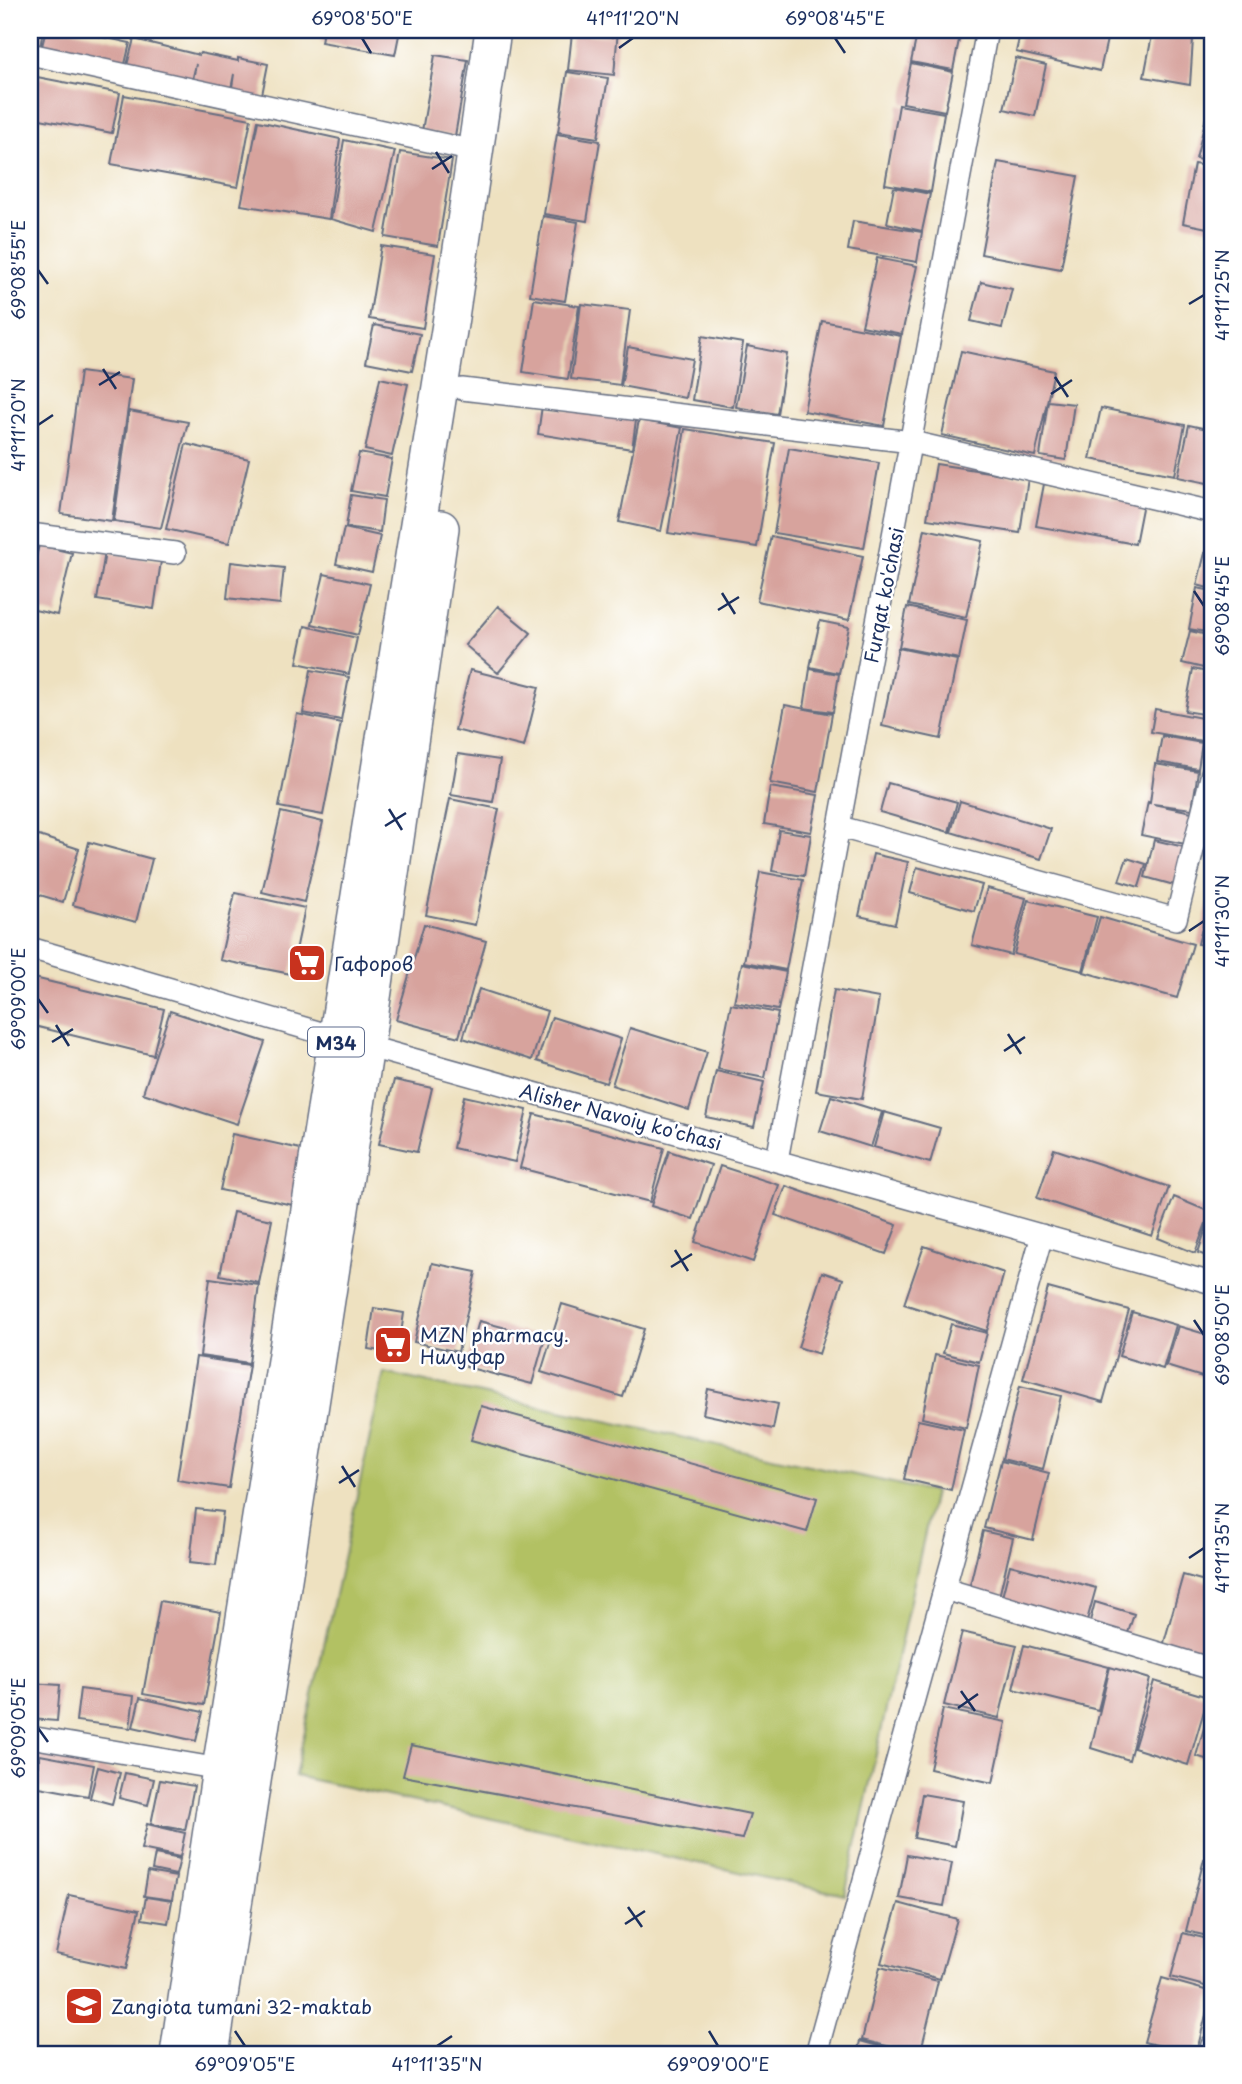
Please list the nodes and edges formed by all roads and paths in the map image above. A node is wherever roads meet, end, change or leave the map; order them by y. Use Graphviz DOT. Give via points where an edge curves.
graph roads {
  1 [pos="493,30"];
  2 [pos="518,30"];
  3 [pos="987,30"];
  4 [pos="30,54"];
  5 [pos="474,152"];
  6 [pos="462,389"];
  7 [pos="912,442"];
  8 [pos="1212,512"];
  9 [pos="30,534"];
  10 [pos="175,553"];
  11 [pos="1212,773"];
  12 [pos="839,827"];
  13 [pos="30,947"];
  14 [pos="351,1041"];
  15 [pos="777,1160"];
  16 [pos="1042,1235"];
  17 [pos="1212,1283"];
  18 [pos="944,1589"];
  19 [pos="1212,1669"];
  20 [pos="30,1737"];
  21 [pos="219,1769"];
  22 [pos="1212,2045"];
  23 [pos="178,2054"];
  24 [pos="211,2054"];
  25 [pos="816,2054"];
  26 [pos="1210,2054"];
  1 -- 5 [label="main road, M34"];
  2 -- 6 [label="main road, M34"];
  3 -- 7 [label="street, Furqat ko'chasi"];
  4 -- 5 [label="street"];
  5 -- 14 [label="main road, M34"];
  6 -- 7 [label="street"];
  6 -- 14 [label="main road, M34"];
  7 -- 8 [label="street"];
  7 -- 12 [label="street, Furqat ko'chasi"];
  9 -- 10 [label="street"];
  11 -- 12 [label="street" via="1176,919"];
  12 -- 15 [label="street, Furqat ko'chasi"];
  13 -- 14 [label="street, Alisher Navoiy ko'chasi"];
  14 -- 15 [label="street, Alisher Navoiy ko'chasi"];
  14 -- 21 [label="main road, M34"];
  14 -- 24 [label="main road, M34"];
  15 -- 16 [label="street, Alisher Navoiy ko'chasi"];
  16 -- 17 [label="street, Alisher Navoiy ko'chasi"];
  16 -- 18 [label="street"];
  18 -- 19 [label="street"];
  18 -- 25 [label="street"];
  20 -- 21 [label="street"];
  21 -- 23 [label="main road, M34"];
  22 -- 26 [label="street"];
}
